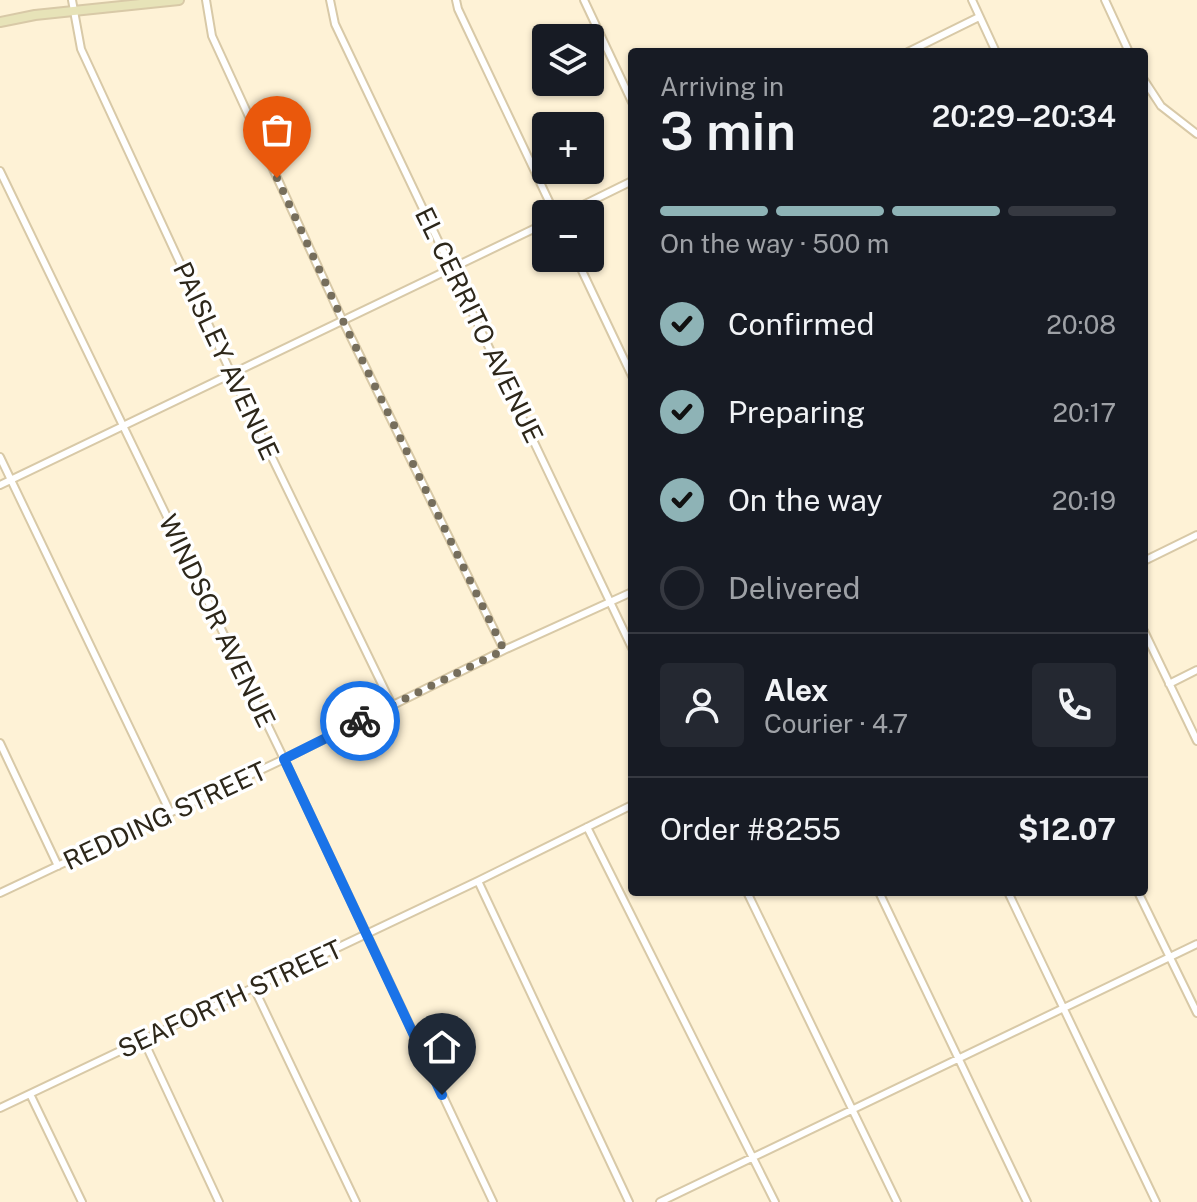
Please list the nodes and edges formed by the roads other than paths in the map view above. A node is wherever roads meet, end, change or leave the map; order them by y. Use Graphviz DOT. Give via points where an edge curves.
graph roads {
  1 [pos="72,0"];
  2 [pos="179,0"];
  3 [pos="206,0"];
  4 [pos="330,0"];
  5 [pos="456,0"];
  6 [pos="584,0"];
  7 [pos="972,0"];
  8 [pos="1105,0"];
  9 [pos="73,11"];
  10 [pos="979,17"];
  11 [pos="0,22"];
  12 [pos="916,48"];
  13 [pos="994,48"];
  14 [pos="1127,48"];
  15 [pos="1148,86"];
  16 [pos="628,94"];
  17 [pos="1197,134"];
  18 [pos="0,171"];
  19 [pos="628,183"];
  20 [pos="548,200"];
  21 [pos="593,200"];
  22 [pos="532,229"];
  23 [pos="451,266"];
  24 [pos="583,272"];
  25 [pos="342,319"];
  26 [pos="628,368"];
  27 [pos="231,373"];
  28 [pos="123,425"];
  29 [pos="0,457"];
  30 [pos="11,480"];
  31 [pos="0,485"];
  32 [pos="1197,535"];
  33 [pos="1148,559"];
  34 [pos="628,594"];
  35 [pos="611,602"];
  36 [pos="628,639"];
  37 [pos="1148,639"];
  38 [pos="504,650"];
  39 [pos="1197,670"];
  40 [pos="1169,684"];
  41 [pos="392,705"];
  42 [pos="1197,741"];
  43 [pos="0,743"];
  44 [pos="284,759"];
  45 [pos="628,807"];
  46 [pos="170,812"];
  47 [pos="587,827"];
  48 [pos="58,866"];
  49 [pos="478,881"];
  50 [pos="0,893"];
  51 [pos="749,896"];
  52 [pos="881,896"];
  53 [pos="1010,896"];
  54 [pos="1140,896"];
  55 [pos="365,935"];
  56 [pos="1197,944"];
  57 [pos="1170,957"];
  58 [pos="253,986"];
  59 [pos="1063,1009"];
  60 [pos="1197,1013"];
  61 [pos="143,1039"];
  62 [pos="959,1060"];
  63 [pos="30,1094"];
  64 [pos="0,1108"];
  65 [pos="853,1111"];
  66 [pos="753,1157"];
  67 [pos="82,1202"];
  68 [pos="219,1202"];
  69 [pos="356,1202"];
  70 [pos="493,1202"];
  71 [pos="629,1202"];
  72 [pos="660,1202"];
  73 [pos="775,1202"];
  74 [pos="897,1202"];
  75 [pos="1027,1202"];
  76 [pos="1156,1202"];
  1 -- 9 [label="street, PAISLEY AVENUE"];
  2 -- 9 [label="street"];
  3 -- 25 [label="street" via="212,36"];
  4 -- 23 [label="street, EL CERRITO AVENUE" via="335,24"];
  5 -- 20 [label="street"];
  6 -- 16 [label="street"];
  7 -- 10 [label="street"];
  8 -- 14 [label="street"];
  9 -- 11 [label="street"];
  9 -- 27 [label="street, PAISLEY AVENUE" via="81,49"];
  10 -- 12 [label="street"];
  10 -- 13 [label="street"];
  15 -- 17 [label="street" via="1161,106"];
  18 -- 28 [label="street, WINDSOR AVENUE"];
  19 -- 21 [label="street"];
  22 -- 23 [label="street"];
  23 -- 25 [label="street"];
  23 -- 35 [label="street, EL CERRITO AVENUE"];
  24 -- 26 [label="street"];
  25 -- 27 [label="street"];
  25 -- 38 [label="street"];
  27 -- 28 [label="street"];
  27 -- 41 [label="street, PAISLEY AVENUE"];
  28 -- 30 [label="street"];
  28 -- 44 [label="street, WINDSOR AVENUE"];
  29 -- 30 [label="street"];
  30 -- 31 [label="street"];
  30 -- 46 [label="street"];
  32 -- 33 [label="street"];
  34 -- 35 [label="street, REDDING STREET"];
  35 -- 36 [label="street, EL CERRITO AVENUE"];
  35 -- 38 [label="street, REDDING STREET"];
  37 -- 40 [label="street"];
  38 -- 41 [label="street, REDDING STREET"];
  39 -- 40 [label="street"];
  40 -- 42 [label="street"];
  41 -- 44 [label="street, REDDING STREET"];
  43 -- 48 [label="street"];
  44 -- 46 [label="street, REDDING STREET"];
  44 -- 55 [label="street, WINDSOR AVENUE"];
  45 -- 47 [label="street, SEAFORTH STREET"];
  46 -- 48 [label="street, REDDING STREET"];
  47 -- 49 [label="street, SEAFORTH STREET"];
  47 -- 66 [label="street"];
  48 -- 50 [label="street, REDDING STREET"];
  49 -- 55 [label="street, SEAFORTH STREET"];
  49 -- 71 [label="street"];
  51 -- 65 [label="street"];
  52 -- 62 [label="street"];
  53 -- 59 [label="street"];
  54 -- 57 [label="street"];
  55 -- 58 [label="street, SEAFORTH STREET"];
  55 -- 70 [label="street, WINDSOR AVENUE"];
  56 -- 57 [label="street"];
  57 -- 59 [label="street"];
  57 -- 60 [label="street"];
  58 -- 61 [label="street, SEAFORTH STREET"];
  58 -- 69 [label="street"];
  59 -- 62 [label="street"];
  59 -- 76 [label="street"];
  61 -- 63 [label="street, SEAFORTH STREET"];
  61 -- 68 [label="street"];
  62 -- 65 [label="street"];
  62 -- 75 [label="street"];
  63 -- 64 [label="street, SEAFORTH STREET"];
  63 -- 67 [label="street"];
  65 -- 66 [label="street"];
  65 -- 74 [label="street"];
  66 -- 72 [label="street"];
  66 -- 73 [label="street"];
}
